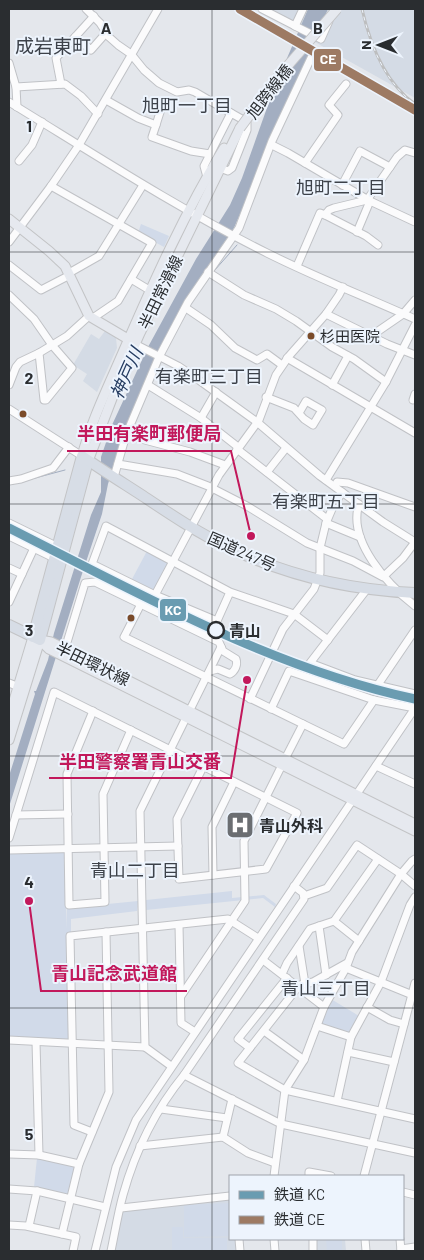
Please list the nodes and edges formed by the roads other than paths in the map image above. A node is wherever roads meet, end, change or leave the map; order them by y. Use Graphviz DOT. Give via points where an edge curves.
graph roads {
  1 [pos="86,9"];
  2 [pos="158,9"];
  3 [pos="262,9"];
  4 [pos="303,9"];
  5 [pos="335,9"];
  6 [pos="94,16"];
  7 [pos="295,26"];
  8 [pos="106,33"];
  9 [pos="75,36"];
  10 [pos="131,54"];
  11 [pos="312,58"];
  12 [pos="9,63"];
  13 [pos="61,84"];
  14 [pos="346,84"];
  15 [pos="16,87"];
  16 [pos="106,100"];
  17 [pos="9,102"];
  18 [pos="162,106"];
  19 [pos="17,107"];
  20 [pos="231,113"];
  21 [pos="98,114"];
  22 [pos="42,122"];
  23 [pos="156,125"];
  24 [pos="239,127"];
  25 [pos="79,145"];
  26 [pos="272,145"];
  27 [pos="415,153"];
  28 [pos="210,154"];
  29 [pos="19,161"];
  30 [pos="305,163"];
  31 [pos="390,167"];
  32 [pos="220,168"];
  33 [pos="207,177"];
  34 [pos="143,185"];
  35 [pos="342,185"];
  36 [pos="51,186"];
  37 [pos="369,201"];
  38 [pos="193,213"];
  39 [pos="325,215"];
  40 [pos="9,219"];
  41 [pos="415,222"];
  42 [pos="119,224"];
  43 [pos="20,227"];
  44 [pos="357,232"];
  45 [pos="235,236"];
  46 [pos="9,242"];
  47 [pos="378,245"];
  48 [pos="9,265"];
  49 [pos="297,266"];
  50 [pos="70,274"];
  51 [pos="211,274"];
  52 [pos="131,279"];
  53 [pos="343,287"];
  54 [pos="151,291"];
  55 [pos="9,295"];
  56 [pos="415,300"];
  57 [pos="186,308"];
  58 [pos="326,314"];
  59 [pos="403,314"];
  60 [pos="91,317"];
  61 [pos="415,319"];
  62 [pos="415,325"];
  63 [pos="311,332"];
  64 [pos="371,336"];
  65 [pos="135,344"];
  66 [pos="52,345"];
  67 [pos="402,350"];
  68 [pos="38,353"];
  69 [pos="415,355"];
  70 [pos="348,356"];
  71 [pos="159,357"];
  72 [pos="287,358"];
  73 [pos="12,365"];
  74 [pos="282,365"];
  75 [pos="386,382"];
  76 [pos="9,384"];
  77 [pos="148,385"];
  78 [pos="332,385"];
  79 [pos="216,392"];
  80 [pos="266,398"];
  81 [pos="371,407"];
  82 [pos="9,409"];
  83 [pos="299,413"];
  84 [pos="201,418"];
  85 [pos="257,422"];
  86 [pos="415,433"];
  87 [pos="126,435"];
  88 [pos="69,447"];
  89 [pos="237,448"];
  90 [pos="286,448"];
  91 [pos="89,461"];
  92 [pos="118,464"];
  93 [pos="225,465"];
  94 [pos="267,472"];
  95 [pos="114,477"];
  96 [pos="326,480"];
  97 [pos="9,481"];
  98 [pos="335,486"];
  99 [pos="212,488"];
  100 [pos="342,492"];
  101 [pos="358,504"];
  102 [pos="415,507"];
  103 [pos="327,521"];
  104 [pos="9,523"];
  105 [pos="191,527"];
  106 [pos="9,536"];
  107 [pos="360,537"];
  108 [pos="415,541"];
  109 [pos="34,548"];
  110 [pos="58,548"];
  111 [pos="320,548"];
  112 [pos="54,558"];
  113 [pos="173,562"];
  114 [pos="9,568"];
  115 [pos="22,574"];
  116 [pos="383,577"];
  117 [pos="318,580"];
  118 [pos="367,589"];
  119 [pos="230,592"];
  120 [pos="399,592"];
  121 [pos="415,593"];
  122 [pos="155,595"];
  123 [pos="9,602"];
  124 [pos="141,604"];
  125 [pos="415,606"];
  126 [pos="294,614"];
  127 [pos="9,625"];
  128 [pos="415,630"];
  129 [pos="37,638"];
  130 [pos="328,640"];
  131 [pos="63,651"];
  132 [pos="222,651"];
  133 [pos="214,670"];
  134 [pos="207,678"];
  135 [pos="9,684"];
  136 [pos="377,686"];
  137 [pos="19,687"];
  138 [pos="415,694"];
  139 [pos="250,699"];
  140 [pos="374,700"];
  141 [pos="415,708"];
  142 [pos="272,709"];
  143 [pos="93,711"];
  144 [pos="189,714"];
  145 [pos="9,717"];
  146 [pos="303,724"];
  147 [pos="130,730"];
  148 [pos="9,740"];
  149 [pos="171,750"];
  150 [pos="284,762"];
  151 [pos="376,766"];
  152 [pos="203,767"];
  153 [pos="234,782"];
  154 [pos="415,784"];
  155 [pos="354,797"];
  156 [pos="266,798"];
  157 [pos="16,814"];
  158 [pos="68,814"];
  159 [pos="415,824"];
  160 [pos="415,831"];
  161 [pos="9,838"];
  162 [pos="178,846"];
  163 [pos="141,847"];
  164 [pos="104,848"];
  165 [pos="68,849"];
  166 [pos="9,850"];
  167 [pos="378,859"];
  168 [pos="415,859"];
  169 [pos="245,872"];
  170 [pos="401,874"];
  171 [pos="213,875"];
  172 [pos="294,886"];
  173 [pos="415,886"];
  174 [pos="304,896"];
  175 [pos="415,897"];
  176 [pos="334,920"];
  177 [pos="232,921"];
  178 [pos="179,925"];
  179 [pos="319,926"];
  180 [pos="142,929"];
  181 [pos="106,932"];
  182 [pos="258,938"];
  183 [pos="359,941"];
  184 [pos="299,946"];
  185 [pos="263,960"];
  186 [pos="347,966"];
  187 [pos="326,975"];
  188 [pos="284,976"];
  189 [pos="381,982"];
  190 [pos="415,983"];
  191 [pos="300,986"];
  192 [pos="414,995"];
  193 [pos="181,996"];
  194 [pos="324,1007"];
  195 [pos="367,1007"];
  196 [pos="404,1024"];
  197 [pos="316,1026"];
  198 [pos="195,1032"];
  199 [pos="264,1032"];
  200 [pos="351,1037"];
  201 [pos="9,1040"];
  202 [pos="36,1042"];
  203 [pos="72,1043"];
  204 [pos="108,1045"];
  205 [pos="144,1047"];
  206 [pos="250,1048"];
  207 [pos="348,1052"];
  208 [pos="304,1060"];
  209 [pos="394,1062"];
  210 [pos="171,1066"];
  211 [pos="184,1075"];
  212 [pos="285,1090"];
  213 [pos="232,1099"];
  214 [pos="337,1102"];
  215 [pos="160,1109"];
  216 [pos="381,1111"];
  217 [pos="228,1118"];
  218 [pos="415,1118"];
  219 [pos="281,1124"];
  220 [pos="92,1132"];
  221 [pos="223,1137"];
  222 [pos="373,1144"];
  223 [pos="140,1146"];
  224 [pos="415,1153"];
  225 [pos="9,1154"];
  226 [pos="39,1155"];
  227 [pos="275,1163"];
  228 [pos="79,1164"];
  229 [pos="274,1175"];
  230 [pos="309,1175"];
  231 [pos="326,1175"];
  232 [pos="364,1175"];
  233 [pos="9,1190"];
  234 [pos="37,1191"];
  235 [pos="229,1196"];
  236 [pos="70,1198"];
  237 [pos="105,1207"];
  238 [pos="120,1208"];
  239 [pos="9,1225"];
  240 [pos="29,1226"];
  241 [pos="62,1234"];
  242 [pos="415,1247"];
  243 [pos="401,1250"];
  244 [pos="73,1251"];
  245 [pos="95,1251"];
  246 [pos="110,1251"];
  1 -- 6 [label="street"];
  2 -- 10 [label="street"];
  3 -- 7 [label="street"];
  4 -- 7 [label="street"];
  5 -- 7 [label="street" via="321,40"];
  5 -- 24 [label="main road, 旭跨線橋, bridge" via="280,69"];
  6 -- 8 [label="street"];
  6 -- 9 [label="street"];
  8 -- 9 [label="street" via="91,50"];
  8 -- 10 [label="street"];
  9 -- 13 [label="street" via="56,58"];
  10 -- 16 [label="street"];
  10 -- 20 [label="street" via="158,83 177,92 195,92"];
  11 -- 26 [label="street"];
  12 -- 15 [label="street"];
  13 -- 15 [label="street"];
  13 -- 21 [label="street" via="73,89"];
  14 -- 30 [label="street" via="329,105 338,115"];
  15 -- 19 [label="street"];
  16 -- 21 [label="street"];
  16 -- 23 [label="street"];
  17 -- 19 [label="street"];
  18 -- 23 [label="street"];
  19 -- 22 [label="street"];
  20 -- 28 [label="street"];
  20 -- 32 [label="street" via="247,122 247,130 232,168"];
  21 -- 25 [label="street"];
  22 -- 25 [label="street"];
  22 -- 29 [label="street" via="32,145"];
  23 -- 28 [label="street" via="152,137 190,152"];
  24 -- 32 [label="main road, 半田常滑線"];
  24 -- 33 [label="main road, 半田常滑線"];
  25 -- 34 [label="street"];
  25 -- 36 [label="street"];
  26 -- 30 [label="street"];
  26 -- 45 [label="street"];
  27 -- 31 [label="street" via="405,150"];
  28 -- 33 [label="street" via="204,166"];
  30 -- 35 [label="street"];
  31 -- 35 [label="street" via="360,151"];
  31 -- 37 [label="street"];
  32 -- 38 [label="main road, 半田常滑線"];
  33 -- 38 [label="main road, 半田常滑線"];
  34 -- 38 [label="street"];
  34 -- 42 [label="street"];
  35 -- 37 [label="street"];
  36 -- 42 [label="street"];
  36 -- 43 [label="street"];
  37 -- 39 [label="street" via="334,208"];
  37 -- 41 [label="street"];
  37 -- 44 [label="street"];
  38 -- 45 [label="street"];
  38 -- 54 [label="main road, 半田常滑線"];
  38 -- 65 [label="main road, 半田常滑線"];
  39 -- 44 [label="street"];
  39 -- 49 [label="street" via="320,213"];
  40 -- 43 [label="main road"];
  42 -- 50 [label="street" via="99,256"];
  42 -- 52 [label="street" via="152,243"];
  43 -- 46 [label="street"];
  43 -- 50 [label="main road" via="58,258"];
  44 -- 47 [label="street"];
  45 -- 49 [label="street"];
  45 -- 51 [label="street"];
  48 -- 50 [label="street" via="41,290"];
  49 -- 53 [label="street"];
  50 -- 60 [label="main road"];
  51 -- 57 [label="street"];
  51 -- 63 [label="street"];
  52 -- 54 [label="street"];
  52 -- 60 [label="street" via="118,302"];
  53 -- 58 [label="street"];
  53 -- 59 [label="street"];
  54 -- 65 [label="main road, 半田常滑線"];
  55 -- 66 [label="street" via="34,319"];
  56 -- 59 [label="street"];
  57 -- 71 [label="street"];
  57 -- 74 [label="street" via="242,353 257,360 267,354"];
  58 -- 63 [label="street"];
  58 -- 64 [label="street"];
  59 -- 61 [label="street"];
  59 -- 64 [label="street"];
  60 -- 65 [label="main road"];
  60 -- 66 [label="street"];
  62 -- 67 [label="street"];
  63 -- 70 [label="street"];
  63 -- 72 [label="street"];
  64 -- 67 [label="street"];
  65 -- 71 [label="street"];
  65 -- 91 [label="main road, 半田常滑線" via="99,405"];
  66 -- 68 [label="street"];
  66 -- 68 [label="street" via="72,368 46,400"];
  67 -- 69 [label="street"];
  67 -- 75 [label="street"];
  68 -- 73 [label="street"];
  70 -- 75 [label="street"];
  70 -- 78 [label="street"];
  71 -- 77 [label="street"];
  71 -- 79 [label="street"];
  72 -- 74 [label="street"];
  72 -- 78 [label="street"];
  73 -- 76 [label="street"];
  74 -- 80 [label="street"];
  75 -- 81 [label="street"];
  77 -- 84 [label="street"];
  77 -- 87 [label="street"];
  78 -- 81 [label="street"];
  79 -- 84 [label="street"];
  79 -- 85 [label="street"];
  80 -- 83 [label="street"];
  80 -- 85 [label="street"];
  81 -- 86 [label="street"];
  81 -- 96 [label="street"];
  82 -- 88 [label="street"];
  84 -- 89 [label="street"];
  85 -- 89 [label="street"];
  85 -- 90 [label="street"];
  87 -- 92 [label="street"];
  87 -- 93 [label="street"];
  88 -- 91 [label="street"];
  88 -- 97 [label="street" via="54,468"];
  89 -- 93 [label="street"];
  89 -- 94 [label="street"];
  90 -- 94 [label="street"];
  90 -- 96 [label="street"];
  91 -- 95 [label="highway, 国道247号"];
  91 -- 110 [label="highway"];
  91 -- 129 [label="highway"];
  92 -- 95 [label="street"];
  92 -- 99 [label="street" via="177,474"];
  93 -- 99 [label="street"];
  94 -- 103 [label="street"];
  95 -- 105 [label="highway, 国道247号"];
  96 -- 98 [label="street"];
  98 -- 100 [label="street"];
  98 -- 102 [label="street" via="337,482 348,483"];
  99 -- 105 [label="street"];
  99 -- 111 [label="street"];
  100 -- 101 [label="street"];
  100 -- 103 [label="street"];
  101 -- 107 [label="street"];
  101 -- 108 [label="street"];
  103 -- 107 [label="street"];
  103 -- 111 [label="street"];
  104 -- 110 [label="street"];
  105 -- 113 [label="street"];
  105 -- 117 [label="highway, 国道247号" via="264,563"];
  106 -- 109 [label="street"];
  107 -- 116 [label="street"];
  108 -- 116 [label="street"];
  109 -- 112 [label="street"];
  109 -- 115 [label="street"];
  110 -- 112 [label="highway"];
  111 -- 116 [label="street"];
  111 -- 117 [label="street"];
  112 -- 129 [label="highway"];
  113 -- 119 [label="street"];
  113 -- 122 [label="street"];
  113 -- 122 [label="street" via="106,526 92,564"];
  114 -- 115 [label="street"];
  115 -- 123 [label="street"];
  116 -- 120 [label="street"];
  117 -- 118 [label="highway, 国道247号"];
  117 -- 126 [label="street"];
  118 -- 120 [label="highway, 国道247号"];
  118 -- 130 [label="street"];
  119 -- 122 [label="street" via="217,621"];
  119 -- 126 [label="street"];
  120 -- 121 [label="highway, 国道247号"];
  120 -- 125 [label="street"];
  124 -- 131 [label="street" via="95,582 85,583"];
  124 -- 132 [label="street" via="218,640"];
  124 -- 134 [label="street" via="124,637"];
  126 -- 130 [label="street"];
  126 -- 139 [label="street" via="278,637"];
  127 -- 129 [label="highway"];
  128 -- 136 [label="street"];
  129 -- 131 [label="main road, 半田環状線"];
  129 -- 137 [label="main road"];
  129 -- 148 [label="main road"];
  130 -- 136 [label="street" via="310,663"];
  131 -- 144 [label="main road, 半田環状線"];
  132 -- 133 [label="street" via="214,662"];
  132 -- 133 [label="street" via="234,657 237,664 230,674"];
  133 -- 134 [label="street"];
  134 -- 139 [label="street"];
  134 -- 144 [label="street"];
  135 -- 137 [label="street"];
  136 -- 138 [label="street"];
  137 -- 145 [label="main road"];
  139 -- 142 [label="street"];
  140 -- 141 [label="street"];
  140 -- 142 [label="street" via="289,672"];
  140 -- 146 [label="street" via="344,744"];
  141 -- 151 [label="street"];
  142 -- 146 [label="street"];
  143 -- 147 [label="street"];
  143 -- 157 [label="street" via="54,692"];
  143 -- 158 [label="street" via="67,774"];
  144 -- 149 [label="street"];
  144 -- 150 [label="main road, 半田環状線"];
  146 -- 150 [label="street"];
  147 -- 149 [label="street"];
  147 -- 164 [label="street" via="102,794"];
  149 -- 152 [label="street"];
  149 -- 163 [label="street" via="140,811"];
  150 -- 155 [label="main road, 半田環状線"];
  150 -- 156 [label="street"];
  151 -- 154 [label="street"];
  151 -- 155 [label="street"];
  152 -- 153 [label="street"];
  152 -- 162 [label="street" via="178,819"];
  153 -- 156 [label="street"];
  153 -- 171 [label="street" via="212,827"];
  155 -- 159 [label="main road, 半田環状線"];
  155 -- 160 [label="main road, 半田環状線"];
  155 -- 172 [label="street"];
  156 -- 169 [label="street" via="244,841"];
  156 -- 169 [label="street" via="296,813 266,869"];
  157 -- 158 [label="street"];
  157 -- 161 [label="street"];
  158 -- 165 [label="street"];
  162 -- 163 [label="street"];
  162 -- 171 [label="street" via="178,879"];
  163 -- 164 [label="street"];
  163 -- 180 [label="street"];
  164 -- 165 [label="street"];
  164 -- 165 [label="street" via="105,902 69,905"];
  165 -- 166 [label="street"];
  167 -- 170 [label="street"];
  167 -- 174 [label="street" via="357,845 327,888"];
  167 -- 176 [label="street"];
  168 -- 170 [label="street"];
  169 -- 171 [label="street"];
  169 -- 177 [label="street" via="245,901"];
  170 -- 173 [label="street"];
  170 -- 183 [label="street"];
  172 -- 174 [label="street"];
  172 -- 182 [label="street"];
  174 -- 185 [label="street"];
  175 -- 189 [label="street"];
  176 -- 179 [label="street"];
  176 -- 183 [label="street"];
  177 -- 178 [label="street"];
  177 -- 182 [label="street"];
  177 -- 193 [label="street"];
  178 -- 180 [label="street"];
  178 -- 193 [label="street"];
  179 -- 184 [label="street" via="310,929"];
  179 -- 187 [label="street"];
  180 -- 181 [label="street"];
  180 -- 205 [label="street"];
  181 -- 203 [label="street" via="70,936"];
  181 -- 204 [label="street"];
  182 -- 198 [label="street"];
  183 -- 186 [label="street"];
  184 -- 188 [label="street"];
  184 -- 191 [label="street"];
  185 -- 188 [label="street"];
  185 -- 211 [label="street"];
  186 -- 187 [label="street"];
  186 -- 189 [label="street"];
  186 -- 194 [label="street"];
  187 -- 191 [label="street"];
  188 -- 191 [label="street"];
  188 -- 206 [label="street" via="238,1039"];
  189 -- 192 [label="street"];
  189 -- 195 [label="street"];
  190 -- 192 [label="street"];
  191 -- 194 [label="street"];
  191 -- 199 [label="street"];
  192 -- 196 [label="street"];
  193 -- 198 [label="street" via="181,1023"];
  194 -- 197 [label="street"];
  195 -- 196 [label="street"];
  195 -- 200 [label="street"];
  196 -- 209 [label="street"];
  197 -- 200 [label="street"];
  197 -- 208 [label="street"];
  198 -- 210 [label="street"];
  199 -- 206 [label="street"];
  199 -- 208 [label="street"];
  200 -- 207 [label="street"];
  201 -- 202 [label="street"];
  202 -- 203 [label="street"];
  202 -- 226 [label="street"];
  203 -- 204 [label="street"];
  203 -- 220 [label="street" via="74,1124"];
  204 -- 205 [label="street"];
  204 -- 220 [label="street" via="109,1092"];
  205 -- 210 [label="street"];
  206 -- 212 [label="street" via="238,1063"];
  207 -- 209 [label="street"];
  207 -- 214 [label="street"];
  208 -- 212 [label="street"];
  209 -- 216 [label="street"];
  210 -- 237 [label="street" via="128,1136"];
  211 -- 213 [label="street"];
  211 -- 215 [label="street"];
  212 -- 214 [label="street"];
  212 -- 219 [label="street"];
  213 -- 217 [label="street"];
  213 -- 219 [label="street"];
  214 -- 216 [label="street"];
  215 -- 217 [label="street"];
  215 -- 223 [label="street"];
  216 -- 218 [label="street"];
  216 -- 222 [label="street"];
  217 -- 221 [label="street"];
  219 -- 222 [label="street"];
  219 -- 227 [label="street"];
  220 -- 228 [label="street"];
  221 -- 223 [label="street"];
  221 -- 227 [label="street" via="248,1153"];
  222 -- 224 [label="street"];
  222 -- 232 [label="street"];
  223 -- 238 [label="street"];
  225 -- 226 [label="street"];
  226 -- 228 [label="street"];
  227 -- 229 [label="street"];
  228 -- 236 [label="street"];
  230 -- 231 [label="street" via="309,1172"];
  233 -- 234 [label="street"];
  234 -- 236 [label="street"];
  234 -- 240 [label="street"];
  235 -- 238 [label="street"];
  236 -- 237 [label="street"];
  236 -- 241 [label="street"];
  237 -- 245 [label="street"];
  238 -- 246 [label="street"];
  239 -- 240 [label="street"];
  240 -- 241 [label="street"];
  241 -- 244 [label="street" via="76,1237"];
  242 -- 243 [label="street"];
}
